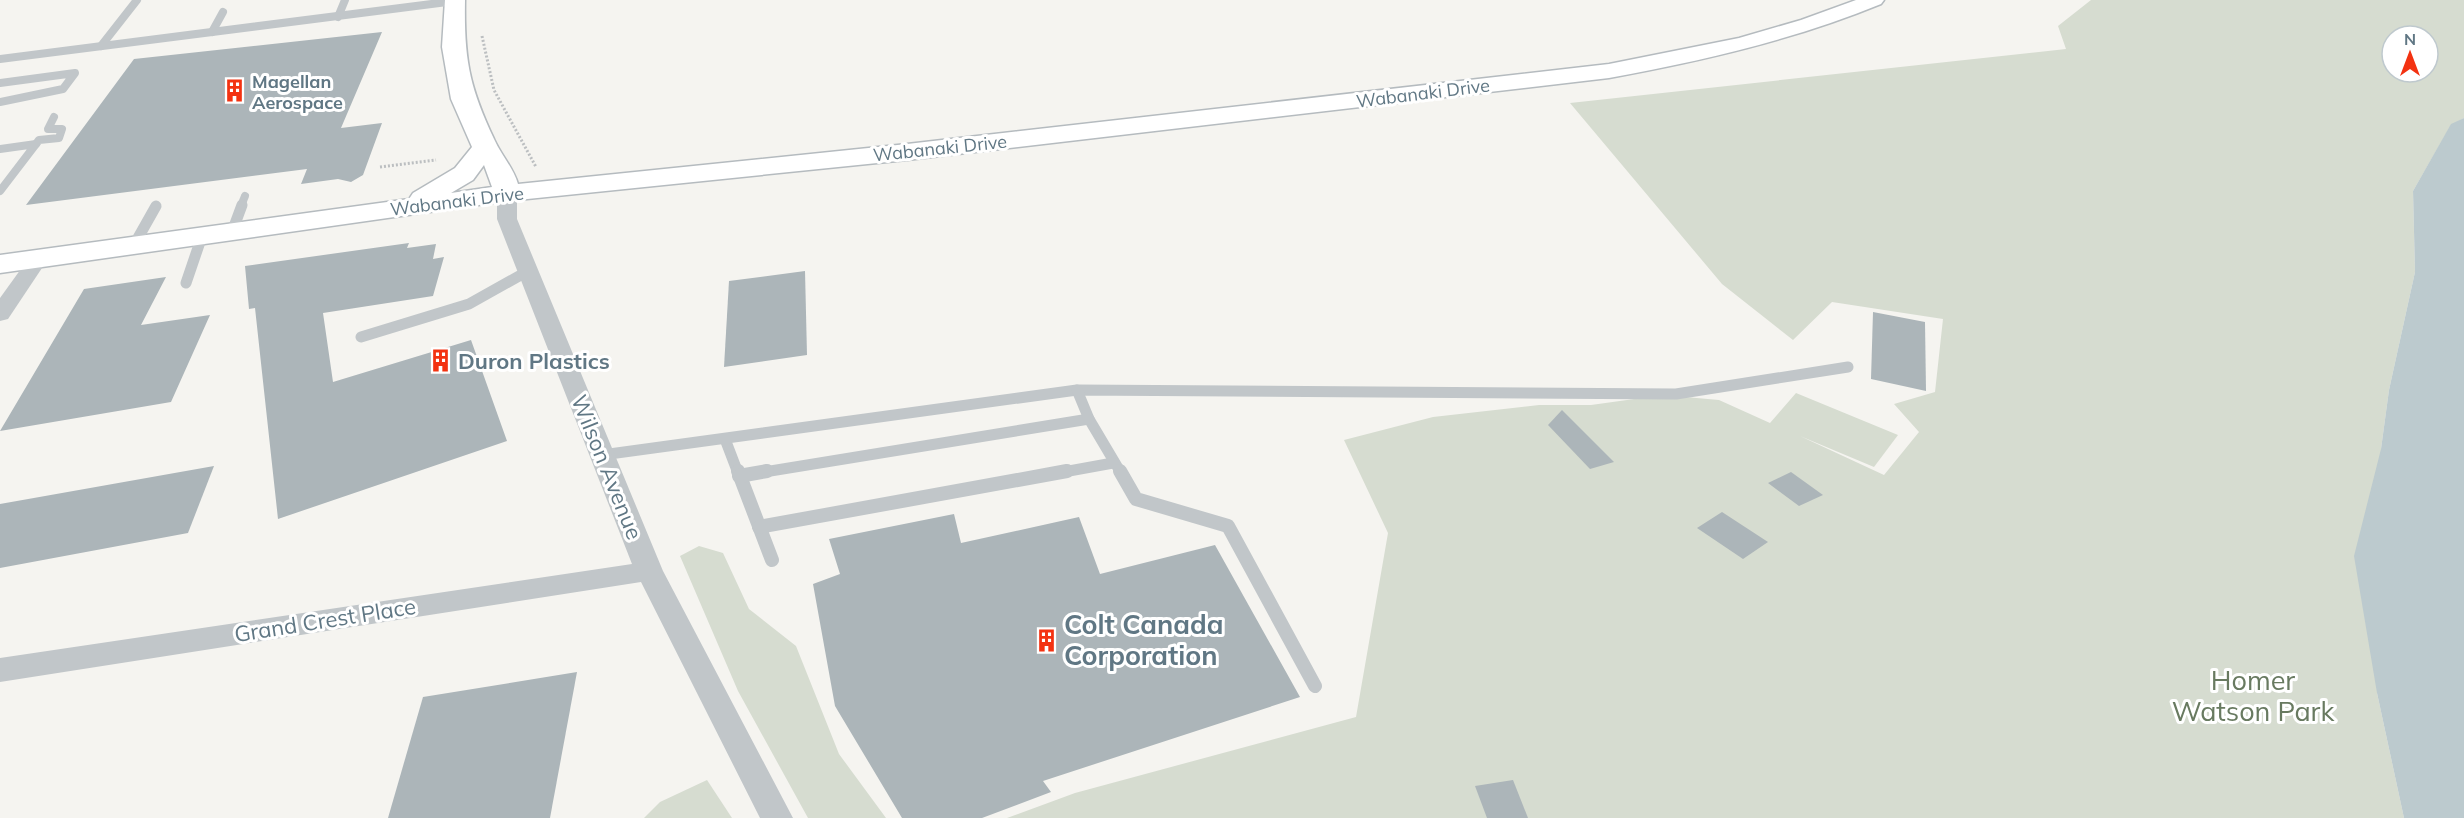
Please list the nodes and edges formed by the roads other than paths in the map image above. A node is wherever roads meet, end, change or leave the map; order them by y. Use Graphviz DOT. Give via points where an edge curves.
graph roads {
  1 [pos="137,0"];
  2 [pos="345,0"];
  3 [pos="1874,0"];
  4 [pos="455,1"];
  5 [pos="223,12"];
  6 [pos="338,16"];
  7 [pos="212,32"];
  8 [pos="101,46"];
  9 [pos="0,59"];
  10 [pos="0,83"];
  11 [pos="0,102"];
  12 [pos="54,117"];
  13 [pos="36,144"];
  14 [pos="485,147"];
  15 [pos="0,149"];
  16 [pos="0,191"];
  17 [pos="507,193"];
  18 [pos="245,196"];
  19 [pos="156,206"];
  20 [pos="398,208"];
  21 [pos="232,232"];
  22 [pos="202,236"];
  23 [pos="134,245"];
  24 [pos="38,259"];
  25 [pos="0,264"];
  26 [pos="528,271"];
  27 [pos="186,284"];
  28 [pos="0,314"];
  29 [pos="361,337"];
  30 [pos="1848,367"];
  31 [pos="1077,390"];
  32 [pos="1089,419"];
  33 [pos="725,439"];
  34 [pos="602,455"];
  35 [pos="1113,464"];
  36 [pos="739,476"];
  37 [pos="759,527"];
  38 [pos="772,560"];
  39 [pos="649,571"];
  40 [pos="0,670"];
  41 [pos="1315,686"];
  42 [pos="777,818"];
  1 -- 8 [label="lane"];
  2 -- 6 [label="lane"];
  3 -- 17 [label="street, Wabanaki Drive" via="1826,20 1713,52 1609,71"];
  4 -- 6 [label="lane"];
  4 -- 14 [label="street, Wilson Avenue" via="453,47 463,99"];
  5 -- 7 [label="lane"];
  6 -- 7 [label="lane"];
  7 -- 8 [label="lane"];
  8 -- 9 [label="lane"];
  10 -- 11 [label="lane" via="75,73 63,89"];
  12 -- 13 [label="lane" via="48,129 62,129 59,138 39,140"];
  13 -- 15 [label="lane"];
  13 -- 16 [label="lane"];
  14 -- 17 [label="street, Wilson Avenue" via="502,173"];
  14 -- 20 [label="street" via="464,174 434,194"];
  17 -- 20 [label="street, Wabanaki Drive"];
  17 -- 26 [label="street, Wilson Avenue" via="507,219"];
  18 -- 21 [label="lane"];
  19 -- 23 [label="lane"];
  20 -- 21 [label="street, Wabanaki Drive"];
  21 -- 22 [label="street, Wabanaki Drive"];
  22 -- 23 [label="street, Wabanaki Drive"];
  22 -- 27 [label="lane"];
  23 -- 24 [label="street, Wabanaki Drive"];
  24 -- 25 [label="street, Wabanaki Drive"];
  24 -- 28 [label="street"];
  26 -- 29 [label="lane" via="469,304"];
  26 -- 34 [label="street, Wilson Avenue"];
  30 -- 31 [label="lane" via="1676,394"];
  31 -- 32 [label="lane"];
  31 -- 33 [label="lane"];
  32 -- 35 [label="lane"];
  32 -- 36 [label="lane"];
  33 -- 34 [label="lane"];
  33 -- 36 [label="lane"];
  34 -- 39 [label="street, Wilson Avenue"];
  35 -- 37 [label="lane"];
  35 -- 41 [label="lane" via="1136,499 1228,526"];
  36 -- 37 [label="lane"];
  37 -- 38 [label="lane"];
  39 -- 40 [label="street, Grand Crest Place"];
  39 -- 42 [label="street, Wilson Avenue"];
}
